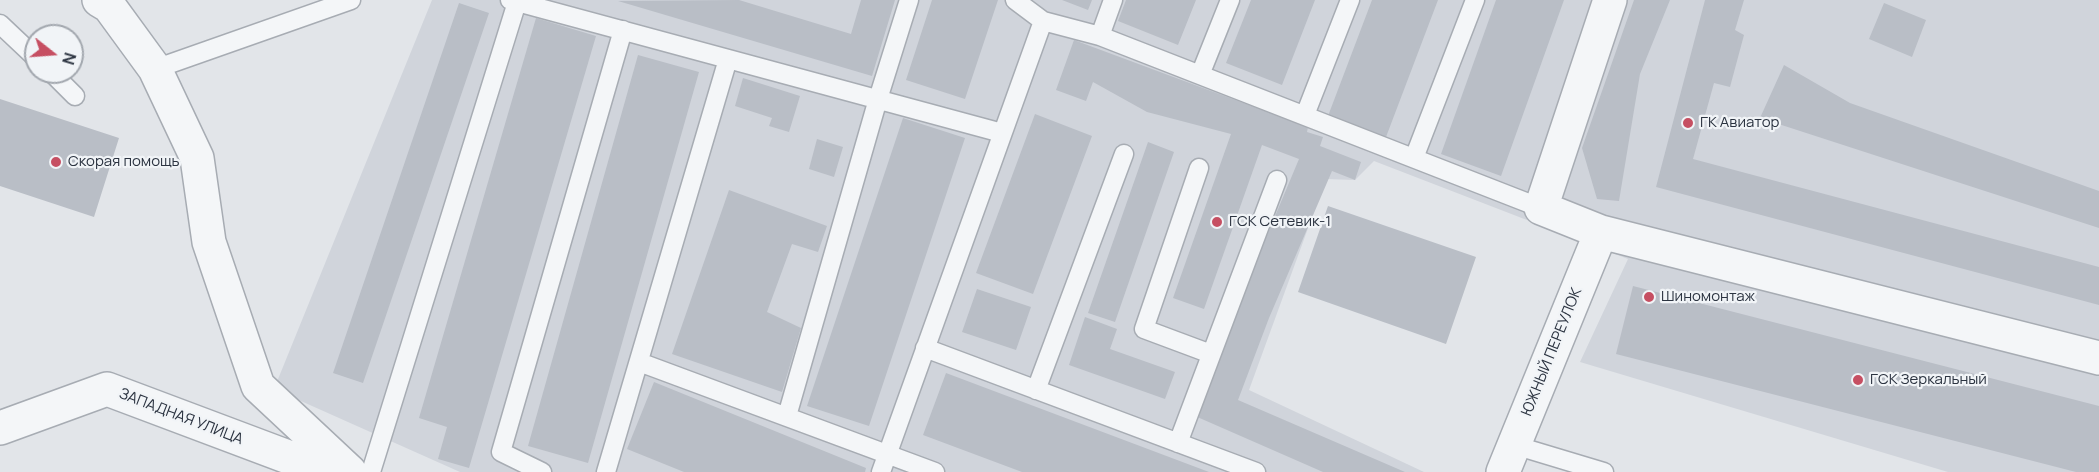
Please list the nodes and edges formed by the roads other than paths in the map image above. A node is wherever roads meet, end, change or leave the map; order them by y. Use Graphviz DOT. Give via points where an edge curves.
graph roads {
  1 [pos="99,0"];
  2 [pos="351,0"];
  3 [pos="909,0"];
  4 [pos="1015,0"];
  5 [pos="1113,0"];
  6 [pos="1230,0"];
  7 [pos="1350,0"];
  8 [pos="1475,0"];
  9 [pos="1610,0"];
  10 [pos="514,1"];
  11 [pos="1043,21"];
  12 [pos="0,24"];
  13 [pos="623,30"];
  14 [pos="1100,36"];
  15 [pos="24,47"];
  16 [pos="728,59"];
  17 [pos="155,69"];
  18 [pos="1200,75"];
  19 [pos="63,84"];
  20 [pos="75,96"];
  21 [pos="878,99"];
  22 [pos="1305,115"];
  23 [pos="1002,133"];
  24 [pos="1124,154"];
  25 [pos="1414,158"];
  26 [pos="1199,168"];
  27 [pos="1277,180"];
  28 [pos="1540,208"];
  29 [pos="1600,232"];
  30 [pos="925,348"];
  31 [pos="1211,354"];
  32 [pos="2099,358"];
  33 [pos="639,362"];
  34 [pos="1036,390"];
  35 [pos="787,416"];
  36 [pos="0,428"];
  37 [pos="1178,443"];
  38 [pos="887,454"];
  39 [pos="1508,459"];
  40 [pos="328,472"];
  41 [pos="350,472"];
  42 [pos="371,472"];
  43 [pos="542,472"];
  44 [pos="606,472"];
  45 [pos="880,472"];
  46 [pos="935,472"];
  47 [pos="1256,472"];
  48 [pos="1604,472"];
  1 -- 17 [label="street" via="109,6"];
  2 -- 17 [label="lane"];
  3 -- 21 [label="lane"];
  4 -- 11 [label="lane"];
  5 -- 14 [label="lane"];
  6 -- 18 [label="lane"];
  7 -- 22 [label="lane"];
  8 -- 25 [label="lane"];
  9 -- 28 [label="street"];
  10 -- 13 [label="lane"];
  10 -- 42 [label="lane"];
  11 -- 14 [label="lane"];
  11 -- 23 [label="lane"];
  12 -- 15 [label="lane"];
  13 -- 16 [label="lane"];
  13 -- 43 [label="lane" via="501,452"];
  14 -- 18 [label="lane"];
  16 -- 21 [label="lane"];
  16 -- 33 [label="lane"];
  17 -- 41 [label="street" via="196,159 209,242 258,386"];
  18 -- 22 [label="lane"];
  19 -- 20 [label="lane"];
  21 -- 23 [label="lane"];
  21 -- 35 [label="lane"];
  22 -- 25 [label="lane"];
  23 -- 30 [label="lane"];
  24 -- 34 [label="lane"];
  25 -- 28 [label="lane"];
  26 -- 31 [label="lane" via="1144,329"];
  27 -- 31 [label="lane"];
  28 -- 29 [label="street"];
  29 -- 32 [label="street"];
  29 -- 39 [label="street, ЮЖНЫЙ ПЕРЕУЛОК"];
  30 -- 34 [label="lane"];
  30 -- 38 [label="lane"];
  31 -- 37 [label="lane"];
  33 -- 35 [label="lane"];
  33 -- 44 [label="lane"];
  34 -- 37 [label="lane"];
  35 -- 38 [label="lane"];
  36 -- 40 [label="street, ЗАПАДНАЯ УЛИЦА" via="107,389"];
  37 -- 47 [label="lane"];
  38 -- 45 [label="lane"];
  38 -- 46 [label="lane"];
  39 -- 48 [label="lane"];
}
